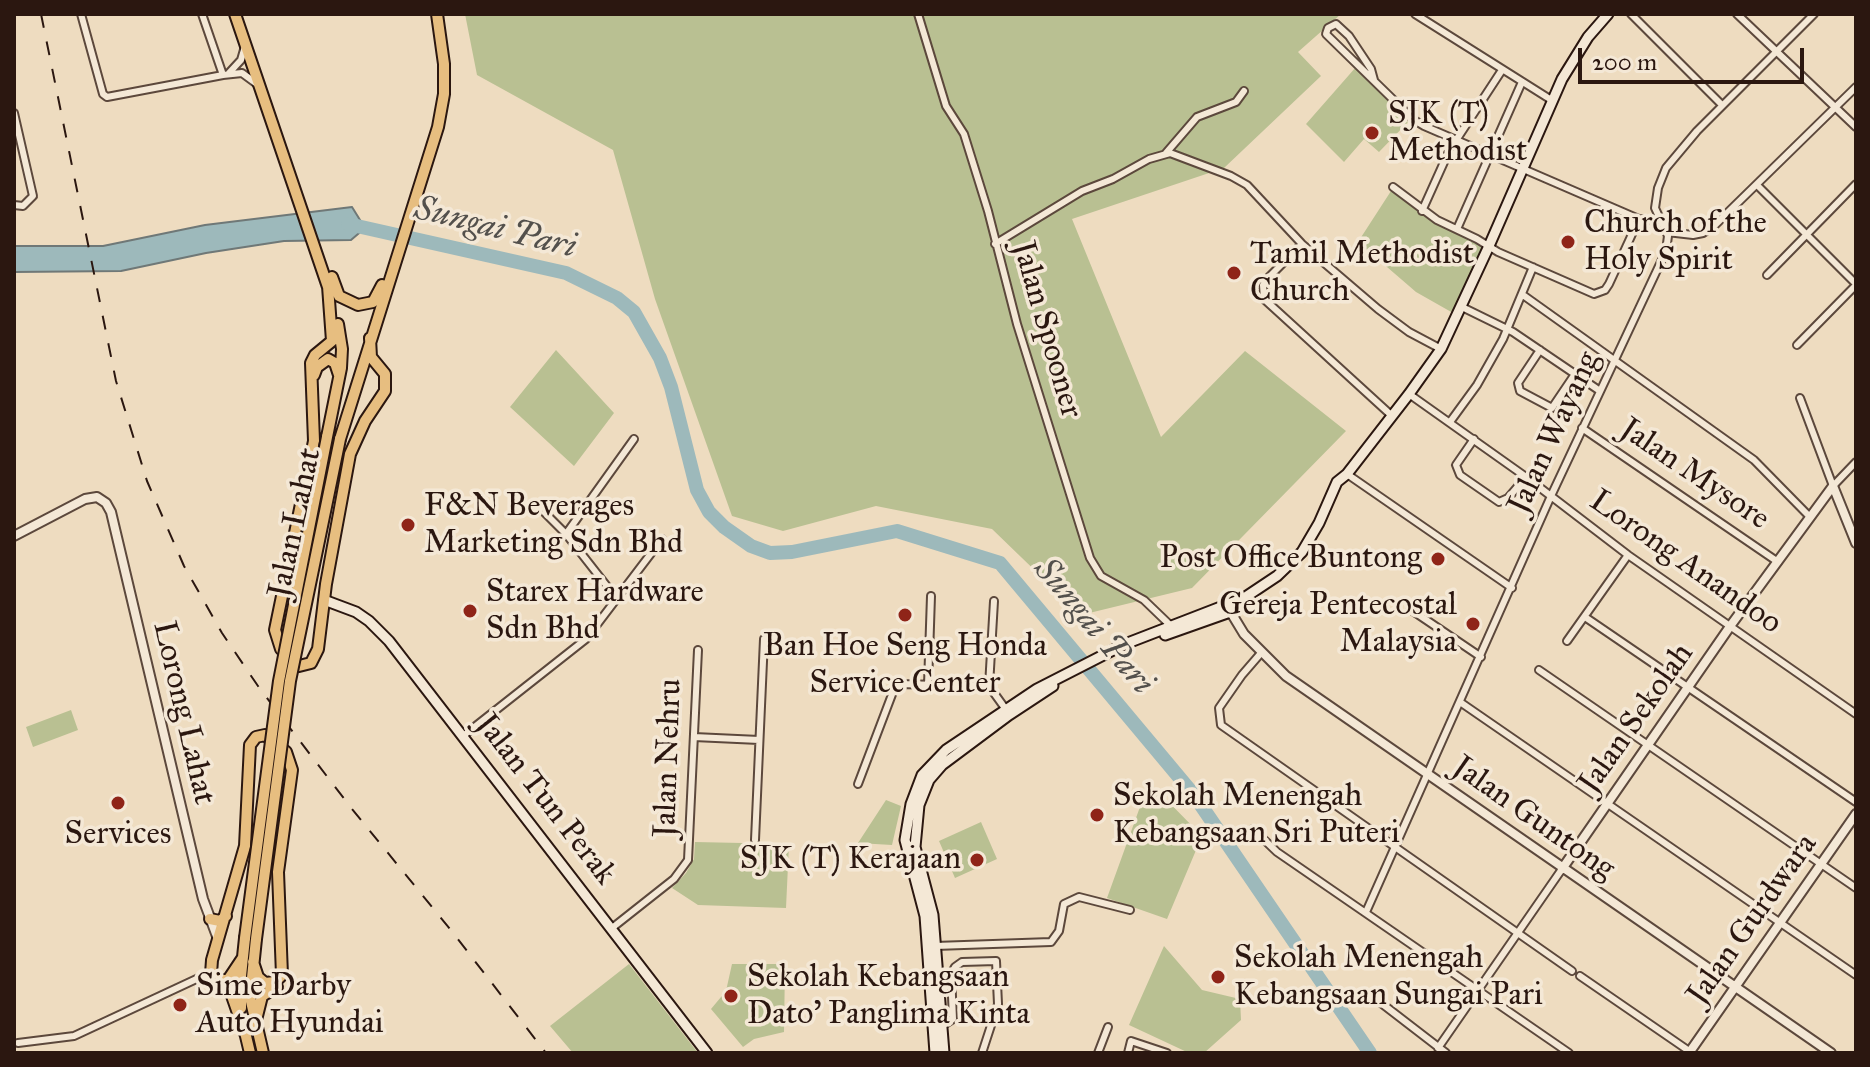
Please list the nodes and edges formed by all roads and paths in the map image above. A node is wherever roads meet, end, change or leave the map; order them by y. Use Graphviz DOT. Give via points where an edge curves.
graph roads {
  1 [pos="81,14"];
  2 [pos="202,14"];
  3 [pos="235,14"];
  4 [pos="437,14"];
  5 [pos="918,14"];
  6 [pos="1415,14"];
  7 [pos="1608,14"];
  8 [pos="1631,14"];
  9 [pos="1737,14"];
  10 [pos="1814,14"];
  11 [pos="245,45"];
  12 [pos="1776,50"];
  13 [pos="1502,70"];
  14 [pos="226,74"];
  15 [pos="1374,80"];
  16 [pos="1522,82"];
  17 [pos="259,87"];
  18 [pos="1856,87"];
  19 [pos="1244,91"];
  20 [pos="1553,101"];
  21 [pos="1722,105"];
  22 [pos="1835,108"];
  23 [pos="14,113"];
  24 [pos="1856,127"];
  25 [pos="1455,139"];
  26 [pos="1166,153"];
  27 [pos="1490,153"];
  28 [pos="1523,169"];
  29 [pos="1856,184"];
  30 [pos="1757,185"];
  31 [pos="1393,187"];
  32 [pos="14,205"];
  33 [pos="1422,211"];
  34 [pos="1639,219"];
  35 [pos="1659,220"];
  36 [pos="1457,229"];
  37 [pos="1667,232"];
  38 [pos="1807,234"];
  39 [pos="402,238"];
  40 [pos="313,244"];
  41 [pos="995,244"];
  42 [pos="1302,244"];
  43 [pos="1489,246"];
  44 [pos="1533,267"];
  45 [pos="1767,275"];
  46 [pos="1856,284"];
  47 [pos="328,286"];
  48 [pos="1523,295"];
  49 [pos="1462,307"];
  50 [pos="1508,329"];
  51 [pos="370,338"];
  52 [pos="1797,345"];
  53 [pos="1441,349"];
  54 [pos="1540,350"];
  55 [pos="1615,360"];
  56 [pos="1575,374"];
  57 [pos="339,377"];
  58 [pos="358,377"];
  59 [pos="387,383"];
  60 [pos="312,384"];
  61 [pos="1600,391"];
  62 [pos="1409,394"];
  63 [pos="1800,398"];
  64 [pos="1391,415"];
  65 [pos="1450,422"];
  66 [pos="1582,428"];
  67 [pos="634,439"];
  68 [pos="1474,439"];
  69 [pos="1856,462"];
  70 [pos="1347,474"];
  71 [pos="1526,477"];
  72 [pos="1833,486"];
  73 [pos="1551,496"];
  74 [pos="545,513"];
  75 [pos="1809,516"];
  76 [pos="566,534"];
  77 [pos="14,536"];
  78 [pos="662,539"];
  79 [pos="1856,543"];
  80 [pos="1628,555"];
  81 [pos="1778,562"];
  82 [pos="1512,588"];
  83 [pos="931,596"];
  84 [pos="617,599"];
  85 [pos="324,600"];
  86 [pos="994,601"];
  87 [pos="1228,609"];
  88 [pos="1410,609"];
  89 [pos="1585,617"];
  90 [pos="1731,625"];
  91 [pos="1171,626"];
  92 [pos="764,639"];
  93 [pos="1567,641"];
  94 [pos="1126,646"];
  95 [pos="698,650"];
  96 [pos="1261,653"];
  97 [pos="1481,657"];
  98 [pos="1539,670"];
  99 [pos="928,685"];
  100 [pos="989,686"];
  101 [pos="1688,687"];
  102 [pos="1460,702"];
  103 [pos="1007,711"];
  104 [pos="1856,714"];
  105 [pos="463,736"];
  106 [pos="694,737"];
  107 [pos="759,740"];
  108 [pos="1648,746"];
  109 [pos="1426,774"];
  110 [pos="858,784"];
  111 [pos="1856,802"];
  112 [pos="1608,804"];
  113 [pos="1856,814"];
  114 [pos="1253,829"];
  115 [pos="755,840"];
  116 [pos="1395,847"];
  117 [pos="1821,863"];
  118 [pos="1562,869"];
  119 [pos="1856,888"];
  120 [pos="1130,910"];
  121 [pos="1366,912"];
  122 [pos="226,916"];
  123 [pos="279,918"];
  124 [pos="210,919"];
  125 [pos="1779,922"];
  126 [pos="612,928"];
  127 [pos="1518,934"];
  128 [pos="218,939"];
  129 [pos="250,939"];
  130 [pos="932,946"];
  131 [pos="248,961"];
  132 [pos="1572,971"];
  133 [pos="938,974"];
  134 [pos="951,974"];
  135 [pos="205,975"];
  136 [pos="1856,975"];
  137 [pos="1580,976"];
  138 [pos="1734,988"];
  139 [pos="1479,990"];
  140 [pos="1372,996"];
  141 [pos="255,1024"];
  142 [pos="942,1026"];
  143 [pos="1108,1027"];
  144 [pos="246,1036"];
  145 [pos="18,1043"];
  146 [pos="1438,1048"];
  147 [pos="250,1053"];
  148 [pos="263,1053"];
  149 [pos="707,1053"];
  150 [pos="935,1053"];
  151 [pos="944,1053"];
  152 [pos="982,1053"];
  153 [pos="1098,1053"];
  154 [pos="1128,1053"];
  155 [pos="1167,1053"];
  156 [pos="1446,1053"];
  157 [pos="1569,1053"];
  158 [pos="1691,1053"];
  159 [pos="1831,1053"];
  1 -- 14 [label="street" via="104,97"];
  2 -- 14 [label="street"];
  3 -- 11 [label="main road"];
  4 -- 39 [label="main road, Jalan Lahat" via="444,94"];
  5 -- 41 [label="street, Jalan Spooner" via="946,106 964,134"];
  6 -- 13 [label="street"];
  7 -- 20 [label="main road" via="1577,53"];
  8 -- 21 [label="street"];
  9 -- 12 [label="street"];
  10 -- 12 [label="street"];
  11 -- 14 [label="street" via="241,60"];
  11 -- 17 [label="main road"];
  12 -- 21 [label="street"];
  12 -- 22 [label="street"];
  13 -- 16 [label="street"];
  13 -- 25 [label="street"];
  14 -- 17 [label="street" via="245,74"];
  15 -- 15 [label="street" via="1326,32 1332,25 1340,26"];
  15 -- 25 [label="street" via="1414,120"];
  16 -- 20 [label="street"];
  16 -- 27 [label="street"];
  17 -- 40 [label="main road"];
  18 -- 22 [label="street"];
  19 -- 26 [label="street" via="1236,102 1197,117"];
  20 -- 28 [label="main road"];
  21 -- 35 [label="street" via="1666,168 1655,200"];
  22 -- 24 [label="street"];
  22 -- 30 [label="street"];
  23 -- 32 [label="street" via="33,196 23,206"];
  25 -- 27 [label="street"];
  25 -- 33 [label="street"];
  26 -- 41 [label="street" via="1082,191"];
  26 -- 42 [label="street" via="1247,185"];
  27 -- 28 [label="street"];
  27 -- 36 [label="street"];
  28 -- 34 [label="street"];
  28 -- 43 [label="main road"];
  29 -- 38 [label="street"];
  30 -- 37 [label="street" via="1703,233"];
  30 -- 38 [label="street"];
  31 -- 33 [label="street"];
  33 -- 36 [label="street"];
  34 -- 35 [label="street"];
  34 -- 44 [label="street" via="1600,293"];
  35 -- 37 [label="street"];
  36 -- 43 [label="street"];
  37 -- 55 [label="street, Jalan Wayang" via="1666,251"];
  38 -- 45 [label="street"];
  38 -- 46 [label="street"];
  39 -- 40 [label="main road" via="377,296 366,305 339,296"];
  39 -- 51 [label="main road, Jalan Lahat"];
  40 -- 47 [label="main road"];
  41 -- 91 [label="street, Jalan Spooner" via="1095,569 1108,582 1144,600"];
  42 -- 53 [label="street" via="1392,321"];
  42 -- 64 [label="street" via="1266,280 1264,299"];
  43 -- 44 [label="street"];
  43 -- 49 [label="main road"];
  44 -- 48 [label="street"];
  46 -- 52 [label="street"];
  47 -- 57 [label="main road, Jalan Lahat" via="342,349"];
  47 -- 60 [label="main road" via="333,338 312,360"];
  48 -- 50 [label="street"];
  48 -- 55 [label="street"];
  49 -- 50 [label="street"];
  49 -- 53 [label="main road"];
  50 -- 54 [label="street"];
  50 -- 65 [label="street"];
  51 -- 58 [label="main road, Jalan Lahat"];
  51 -- 59 [label="main road" via="372,360"];
  53 -- 62 [label="main road"];
  54 -- 56 [label="street"];
  54 -- 56 [label="street" via="1518,383 1520,391 1552,408"];
  55 -- 61 [label="street, Jalan Wayang"];
  55 -- 75 [label="street" via="1754,460"];
  56 -- 61 [label="street"];
  57 -- 60 [label="main road" via="334,361 325,359"];
  57 -- 129 [label="main road, Jalan Lahat, bridge" via="279,681"];
  58 -- 59 [label="main road" via="370,370"];
  58 -- 129 [label="main road, Jalan Lahat, bridge" via="340,439 290,681"];
  59 -- 85 [label="main road" via="350,454"];
  60 -- 85 [label="main road" via="311,462 275,630 281,649 296,664 308,665 317,655"];
  61 -- 66 [label="street, Jalan Wayang"];
  62 -- 64 [label="main road"];
  62 -- 65 [label="street, Lorong Anandoo"];
  63 -- 72 [label="street"];
  64 -- 70 [label="main road"];
  65 -- 68 [label="street, Lorong Anandoo"];
  66 -- 73 [label="street, Jalan Wayang"];
  66 -- 81 [label="street, Jalan Mysore"];
  67 -- 76 [label="street"];
  68 -- 71 [label="street, Lorong Anandoo"];
  68 -- 71 [label="street" via="1456,465 1460,475 1499,502"];
  69 -- 72 [label="street, Jalan Sekolah"];
  70 -- 82 [label="street"];
  70 -- 87 [label="main road" via="1302,560 1280,580"];
  71 -- 73 [label="street, Lorong Anandoo"];
  72 -- 75 [label="street, Jalan Sekolah"];
  72 -- 79 [label="street"];
  73 -- 80 [label="street, Lorong Anandoo"];
  73 -- 82 [label="street, Jalan Wayang"];
  74 -- 76 [label="street"];
  75 -- 81 [label="street, Jalan Sekolah"];
  76 -- 84 [label="street"];
  77 -- 124 [label="street, Lorong Lahat" via="85,499 102,499 111,512"];
  78 -- 84 [label="street"];
  80 -- 89 [label="street"];
  80 -- 90 [label="street, Lorong Anandoo"];
  81 -- 90 [label="street, Jalan Sekolah"];
  82 -- 97 [label="street, Jalan Wayang"];
  83 -- 99 [label="street"];
  84 -- 105 [label="street" via="579,645"];
  85 -- 105 [label="main road, Jalan Tun Perak" via="356,612 380,631"];
  86 -- 100 [label="street"];
  87 -- 91 [label="main road"];
  87 -- 94 [label="main road"];
  87 -- 96 [label="street, Jalan Guntong"];
  88 -- 97 [label="street"];
  89 -- 93 [label="street"];
  89 -- 101 [label="street"];
  90 -- 101 [label="street, Jalan Sekolah"];
  90 -- 104 [label="street, Lorong Anandoo"];
  91 -- 94 [label="main road"];
  92 -- 107 [label="street"];
  94 -- 103 [label="main road"];
  95 -- 106 [label="street, Jalan Nehru"];
  96 -- 109 [label="street, Jalan Guntong"];
  96 -- 116 [label="street" via="1219,708 1221,725"];
  97 -- 102 [label="street, Jalan Wayang"];
  98 -- 108 [label="street"];
  99 -- 100 [label="street"];
  99 -- 110 [label="street" via="896,684"];
  100 -- 103 [label="street"];
  101 -- 108 [label="street, Jalan Sekolah"];
  101 -- 111 [label="street"];
  102 -- 109 [label="street, Jalan Wayang"];
  102 -- 112 [label="street"];
  103 -- 130 [label="main road" via="942,765 925,787 914,838"];
  105 -- 126 [label="main road, Jalan Tun Perak"];
  106 -- 107 [label="street"];
  106 -- 126 [label="street, Jalan Nehru" via="688,860 674,879"];
  107 -- 115 [label="street"];
  108 -- 112 [label="street, Jalan Sekolah"];
  108 -- 117 [label="street"];
  109 -- 116 [label="street, Jalan Wayang"];
  109 -- 118 [label="street, Jalan Guntong"];
  112 -- 118 [label="street, Jalan Sekolah"];
  112 -- 125 [label="street"];
  113 -- 117 [label="street, Jalan Gurdwara"];
  114 -- 121 [label="street" via="1277,852"];
  116 -- 121 [label="street, Jalan Wayang"];
  116 -- 127 [label="street"];
  117 -- 119 [label="street"];
  117 -- 125 [label="street, Jalan Gurdwara"];
  118 -- 127 [label="street, Jalan Sekolah"];
  118 -- 138 [label="street, Jalan Guntong"];
  120 -- 130 [label="street" via="1079,897 1064,904 1058,936 1051,942"];
  121 -- 139 [label="street"];
  122 -- 123 [label="main road" via="245,846 248,751 261,735 282,747 292,770 278,872"];
  122 -- 124 [label="main road"];
  122 -- 128 [label="main road"];
  123 -- 131 [label="main road" via="282,975 265,983"];
  123 -- 141 [label="main road" via="287,976 262,996"];
  124 -- 128 [label="street, Lorong Lahat"];
  125 -- 136 [label="street"];
  125 -- 138 [label="street, Jalan Gurdwara"];
  126 -- 149 [label="main road, Jalan Tun Perak"];
  127 -- 132 [label="street"];
  127 -- 139 [label="street, Jalan Sekolah"];
  128 -- 131 [label="main road" via="210,970 217,980 232,978"];
  128 -- 135 [label="main road"];
  129 -- 131 [label="main road, Jalan Lahat"];
  130 -- 133 [label="main road"];
  130 -- 150 [label="main road"];
  131 -- 141 [label="main road, Jalan Lahat"];
  131 -- 144 [label="main road, Jalan Lahat" via="240,1005"];
  133 -- 134 [label="street"];
  133 -- 142 [label="main road"];
  134 -- 142 [label="street" via="953,1019"];
  134 -- 152 [label="street" via="962,962 996,961 998,1004"];
  135 -- 144 [label="main road" via="231,993"];
  135 -- 145 [label="street" via="74,1036"];
  137 -- 158 [label="street"];
  138 -- 158 [label="street, Jalan Gurdwara"];
  138 -- 159 [label="street, Jalan Guntong"];
  139 -- 146 [label="street, Jalan Sekolah"];
  139 -- 157 [label="street"];
  140 -- 146 [label="street"];
  141 -- 148 [label="main road, Jalan Lahat"];
  142 -- 151 [label="main road"];
  143 -- 153 [label="street"];
  144 -- 147 [label="main road, Jalan Lahat"];
  146 -- 156 [label="street"];
  154 -- 155 [label="street" via="1131,1041"];
}
